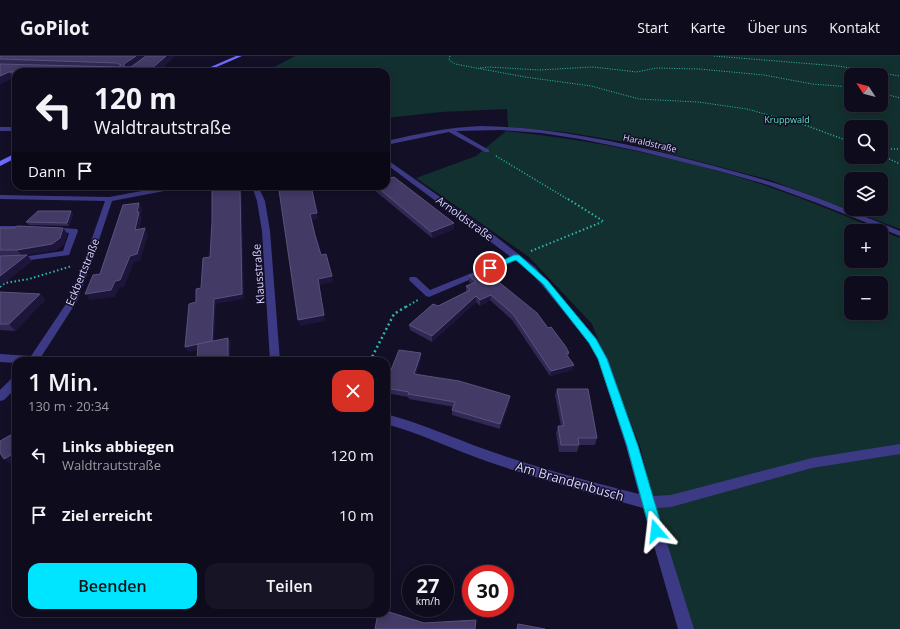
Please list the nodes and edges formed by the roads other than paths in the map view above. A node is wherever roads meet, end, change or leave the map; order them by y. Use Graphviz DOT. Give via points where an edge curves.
graph roads {
  1 [pos="240,56"];
  2 [pos="211,68"];
  3 [pos="0,129"];
  4 [pos="12,130"];
  5 [pos="450,130"];
  6 [pos="390,142"];
  7 [pos="487,151"];
  8 [pos="12,157"];
  9 [pos="0,164"];
  10 [pos="390,164"];
  11 [pos="158,190"];
  12 [pos="257,190"];
  13 [pos="0,197"];
  14 [pos="108,199"];
  15 [pos="0,228"];
  16 [pos="900,234"];
  17 [pos="517,257"];
  18 [pos="0,259"];
  19 [pos="413,279"];
  20 [pos="36,357"];
  21 [pos="275,357"];
  22 [pos="0,358"];
  23 [pos="12,359"];
  24 [pos="12,384"];
  25 [pos="0,397"];
  26 [pos="390,420"];
  27 [pos="900,449"];
  28 [pos="648,503"];
  29 [pos="686,629"];
  1 -- 2 [label="main road"];
  3 -- 4 [label="street"];
  5 -- 6 [label="street, Haraldstraße"];
  5 -- 7 [label="street"];
  5 -- 16 [label="street, Haraldstraße" via="506,128 562,134 703,164 772,184"];
  8 -- 9 [label="main road"];
  10 -- 17 [label="street, Arnoldstraße"];
  11 -- 14 [label="street"];
  12 -- 21 [label="street, Klausstraße" via="266,231"];
  13 -- 14 [label="street"];
  14 -- 20 [label="street, Eckbertstraße" via="72,301"];
  15 -- 18 [label="street" via="74,231 66,253"];
  17 -- 19 [label="street" via="429,294"];
  17 -- 28 [label="street, Arnoldstraße" via="546,282 593,341 603,359"];
  22 -- 23 [label="street"];
  24 -- 25 [label="street"];
  26 -- 28 [label="street, Am Brandenbusch" via="550,477"];
  27 -- 28 [label="street, Am Brandenbusch" via="812,463 671,501"];
  28 -- 29 [label="street, Arnoldstraße"];
}
